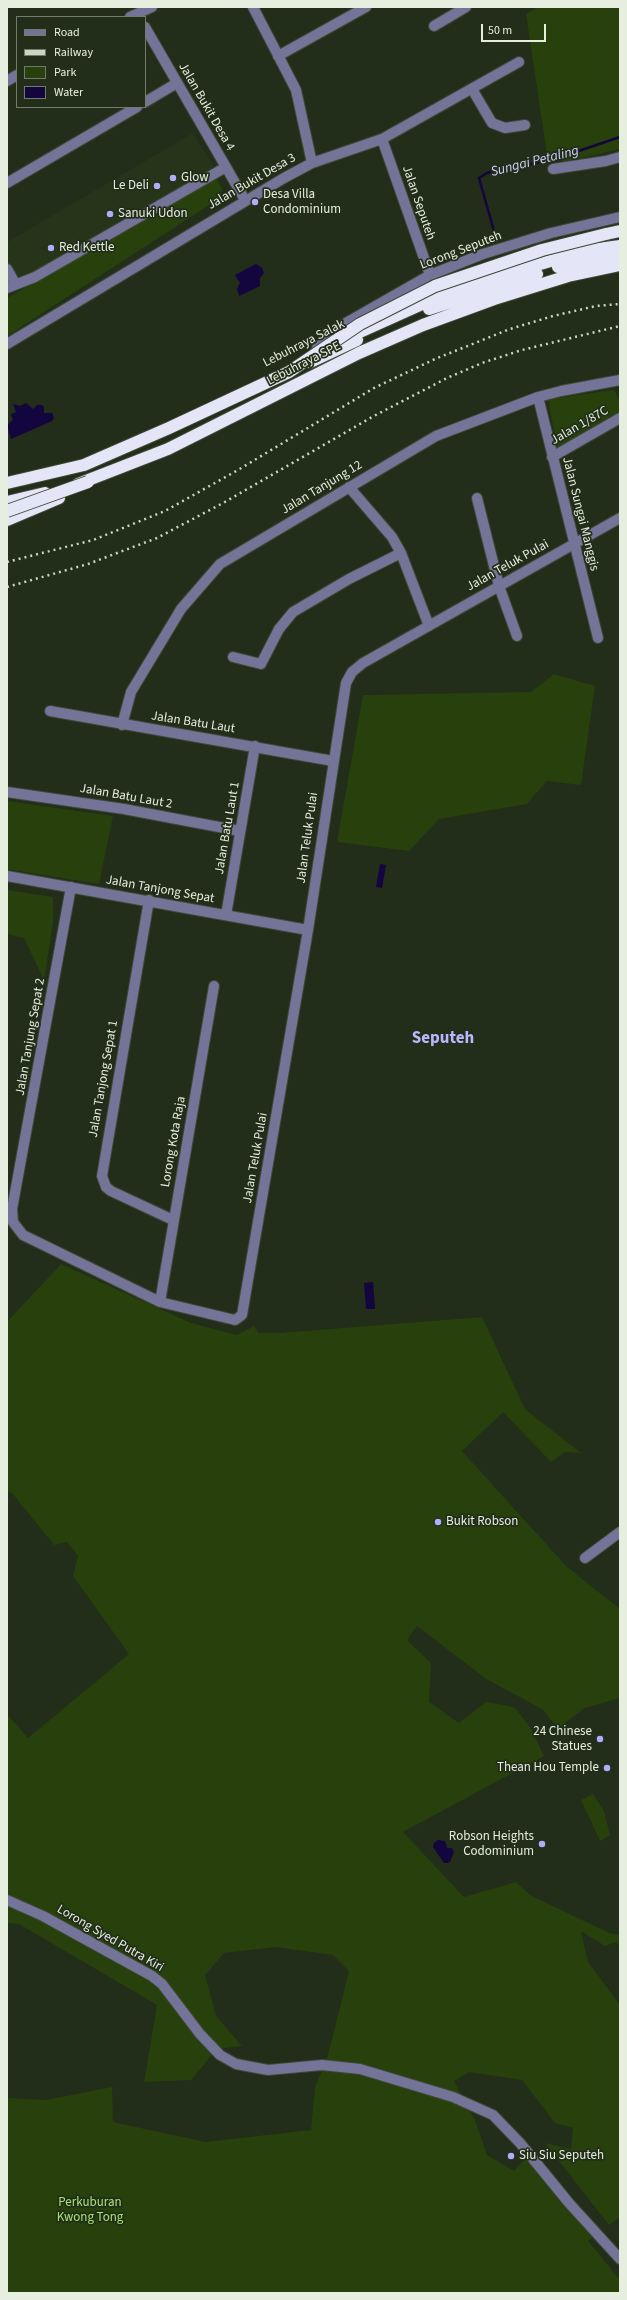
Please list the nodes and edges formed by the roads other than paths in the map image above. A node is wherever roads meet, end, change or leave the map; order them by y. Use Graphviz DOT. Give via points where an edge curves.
graph roads {
  1 [pos="152,7"];
  2 [pos="253,7"];
  3 [pos="366,7"];
  4 [pos="466,7"];
  5 [pos="135,16"];
  6 [pos="434,26"];
  7 [pos="146,29"];
  8 [pos="278,56"];
  9 [pos="519,62"];
  10 [pos="16,76"];
  11 [pos="7,81"];
  12 [pos="177,83"];
  13 [pos="472,89"];
  14 [pos="146,101"];
  15 [pos="135,108"];
  16 [pos="526,125"];
  17 [pos="382,139"];
  18 [pos="620,157"];
  19 [pos="312,163"];
  20 [pos="226,167"];
  21 [pos="553,169"];
  22 [pos="7,182"];
  23 [pos="245,200"];
  24 [pos="620,217"];
  25 [pos="620,231"];
  26 [pos="620,239"];
  27 [pos="620,246"];
  28 [pos="584,252"];
  29 [pos="620,254"];
  30 [pos="620,265"];
  31 [pos="7,269"];
  32 [pos="620,273"];
  33 [pos="430,275"];
  34 [pos="11,286"];
  35 [pos="7,344"];
  36 [pos="308,356"];
  37 [pos="289,372"];
  38 [pos="620,380"];
  39 [pos="538,397"];
  40 [pos="620,418"];
  41 [pos="552,457"];
  42 [pos="93,481"];
  43 [pos="7,484"];
  44 [pos="349,487"];
  45 [pos="477,498"];
  46 [pos="7,503"];
  47 [pos="7,511"];
  48 [pos="620,518"];
  49 [pos="7,520"];
  50 [pos="575,543"];
  51 [pos="401,553"];
  52 [pos="499,586"];
  53 [pos="429,626"];
  54 [pos="517,636"];
  55 [pos="598,638"];
  56 [pos="233,658"];
  57 [pos="50,711"];
  58 [pos="122,725"];
  59 [pos="255,746"];
  60 [pos="332,761"];
  61 [pos="7,792"];
  62 [pos="240,831"];
  63 [pos="7,876"];
  64 [pos="71,887"];
  65 [pos="149,900"];
  66 [pos="226,915"];
  67 [pos="308,930"];
  68 [pos="214,986"];
  69 [pos="173,1220"];
  70 [pos="10,1222"];
  71 [pos="160,1302"];
  72 [pos="620,1532"];
  73 [pos="585,1558"];
  74 [pos="7,1900"];
  75 [pos="620,2258"];
  1 -- 5 [label="street"];
  2 -- 8 [label="street"];
  3 -- 8 [label="street"];
  4 -- 6 [label="street"];
  7 -- 12 [label="street, Jalan Bukit Desa 4"];
  8 -- 19 [label="street" via="296,90"];
  9 -- 13 [label="street, Jalan Bukit Desa 3"];
  10 -- 11 [label="street"];
  12 -- 14 [label="street"];
  12 -- 20 [label="street, Jalan Bukit Desa 4"];
  13 -- 16 [label="street" via="492,123 505,128"];
  13 -- 17 [label="street, Jalan Bukit Desa 3"];
  15 -- 22 [label="street"];
  17 -- 19 [label="street, Jalan Bukit Desa 3"];
  17 -- 33 [label="street, Jalan Seputeh"];
  18 -- 21 [label="street"];
  19 -- 23 [label="street, Jalan Bukit Desa 3"];
  20 -- 23 [label="street, Jalan Bukit Desa 4"];
  20 -- 34 [label="street" via="35,277"];
  23 -- 35 [label="street, Jalan Bukit Desa 3"];
  24 -- 33 [label="street, Lorong Seputeh" via="551,233 483,254"];
  25 -- 37 [label="highway, bridge" via="542,250 435,286 360,324"];
  26 -- 28 [label="highway"];
  27 -- 28 [label="highway, Lebuhraya Salak"];
  28 -- 36 [label="highway, Lebuhraya Salak" via="442,295"];
  29 -- 37 [label="highway, Lebuhraya SPE, bridge" via="566,265 418,313"];
  30 -- 42 [label="highway, Lebuhraya SPE" via="568,276 423,325 359,353 168,449"];
  31 -- 34 [label="street"];
  32 -- 42 [label="highway" via="546,288 462,314 361,358 193,442"];
  33 -- 36 [label="street, Lorong Seputeh" via="344,324"];
  36 -- 43 [label="highway, Lebuhraya Salak" via="190,421 90,463"];
  37 -- 43 [label="highway, Lebuhraya SPE, bridge" via="84,465"];
  38 -- 39 [label="street, Jalan Tanjung 12" via="561,390"];
  39 -- 41 [label="street, Jalan Sungai Manggis"];
  39 -- 44 [label="street, Jalan Tanjung 12" via="436,436"];
  40 -- 41 [label="street, Jalan 1/87C"];
  41 -- 50 [label="street, Jalan Sungai Manggis"];
  42 -- 46 [label="highway, Lebuhraya SPE, bridge"];
  42 -- 47 [label="highway, bridge"];
  42 -- 49 [label="highway"];
  44 -- 51 [label="street" via="392,537"];
  44 -- 58 [label="street, Jalan Tanjung 12" via="229,558 212,571 181,609 131,692"];
  45 -- 52 [label="street"];
  48 -- 50 [label="street, Jalan Teluk Pulai"];
  50 -- 52 [label="street, Jalan Teluk Pulai"];
  50 -- 55 [label="street, Jalan Sungai Manggis"];
  51 -- 53 [label="street"];
  51 -- 56 [label="street" via="349,579 293,612 279,629 261,664"];
  52 -- 53 [label="street, Jalan Teluk Pulai"];
  52 -- 54 [label="street"];
  53 -- 60 [label="street, Jalan Teluk Pulai" via="363,663 352,672 346,683"];
  57 -- 58 [label="street, Jalan Batu Laut"];
  58 -- 59 [label="street, Jalan Batu Laut"];
  59 -- 60 [label="street, Jalan Batu Laut"];
  59 -- 62 [label="street, Jalan Batu Laut 1"];
  60 -- 67 [label="street, Jalan Teluk Pulai"];
  61 -- 62 [label="street, Jalan Batu Laut 2" via="124,809"];
  62 -- 66 [label="street, Jalan Batu Laut 1"];
  63 -- 64 [label="street, Jalan Tanjong Sepat"];
  64 -- 65 [label="street, Jalan Tanjong Sepat"];
  64 -- 70 [label="street, Jalan Tanjung Sepat 2"];
  65 -- 66 [label="street, Jalan Tanjong Sepat"];
  65 -- 69 [label="street, Jalan Tanjong Sepat 1" via="102,1176 106,1187 111,1191"];
  66 -- 67 [label="street, Jalan Tanjong Sepat"];
  67 -- 71 [label="street, Jalan Teluk Pulai" via="242,1315 230,1320"];
  68 -- 69 [label="street, Lorong Kota Raja"];
  69 -- 71 [label="street, Lorong Kota Raja"];
  70 -- 71 [label="street, Jalan Tanjung Sepat 2" via="23,1235"];
  72 -- 73 [label="street"];
  74 -- 75 [label="street, Lorong Syed Putra Kiri" via="43,1916 152,1976 162,1984 200,2034 220,2055 236,2064 268,2070 322,2065 360,2069 453,2097 493,2115"];
}
